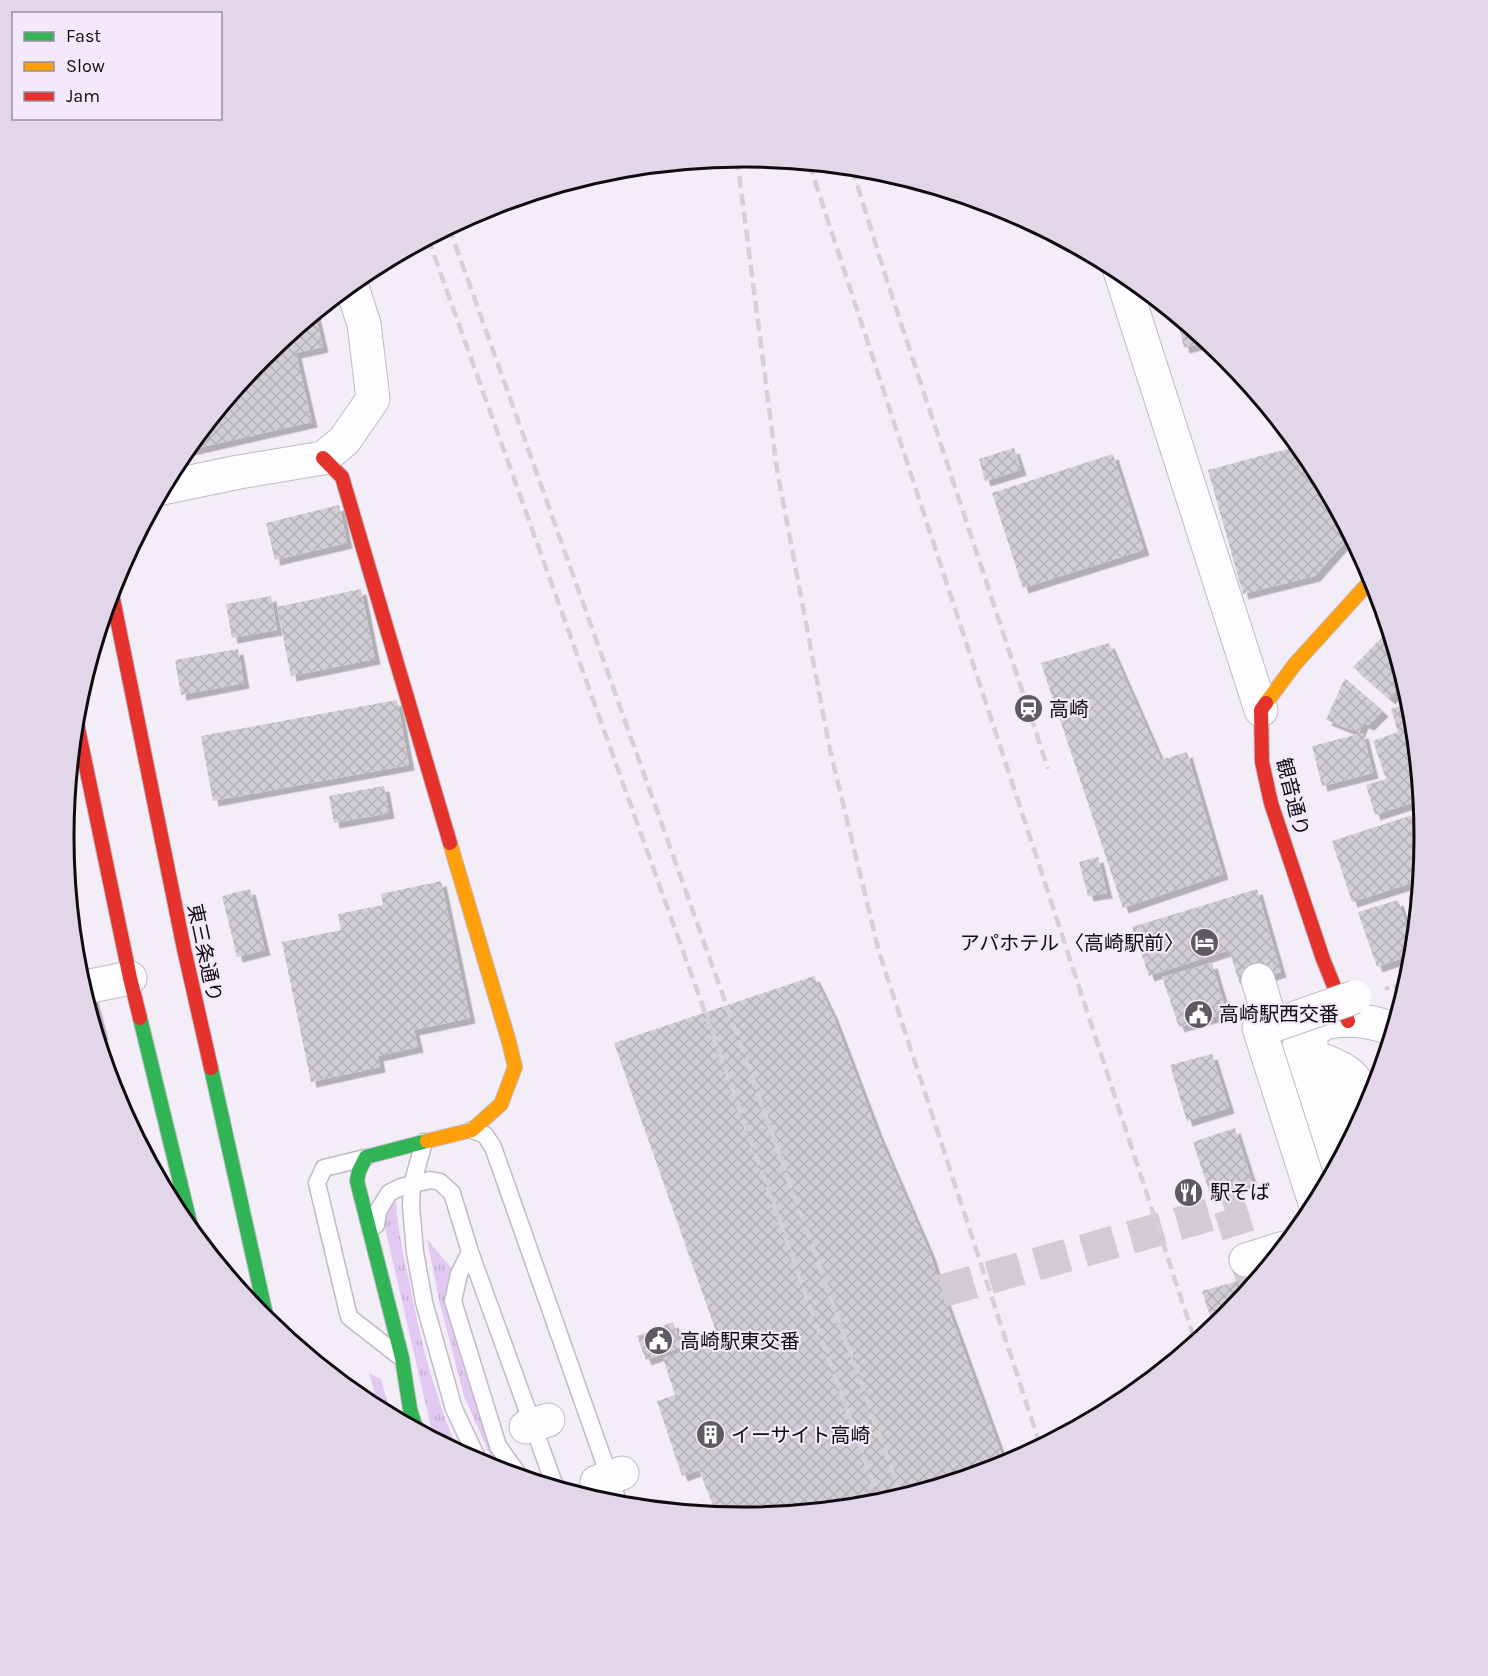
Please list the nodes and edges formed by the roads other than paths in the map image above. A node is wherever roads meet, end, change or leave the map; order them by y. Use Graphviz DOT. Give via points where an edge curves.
graph roads {
  1 [pos="1125,286"];
  2 [pos="354,293"];
  3 [pos="323,458"];
  4 [pos="174,485"];
  5 [pos="1365,587"];
  6 [pos="115,607"];
  7 [pos="1261,710"];
  8 [pos="81,741"];
  9 [pos="130,978"];
  10 [pos="1258,980"];
  11 [pos="90,986"];
  12 [pos="1352,987"];
  13 [pos="1348,1021"];
  14 [pos="1272,1026"];
  15 [pos="1388,1026"];
  16 [pos="1313,1049"];
  17 [pos="1363,1094"];
  18 [pos="472,1130"];
  19 [pos="1343,1139"];
  20 [pos="424,1142"];
  21 [pos="366,1157"];
  22 [pos="1325,1173"];
  23 [pos="412,1185"];
  24 [pos="1312,1194"];
  25 [pos="188,1213"];
  26 [pos="374,1244"];
  27 [pos="470,1252"];
  28 [pos="1271,1252"];
  29 [pos="1246,1260"];
  30 [pos="264,1305"];
  31 [pos="402,1358"];
  32 [pos="414,1422"];
  33 [pos="474,1451"];
  34 [pos="513,1467"];
  35 [pos="554,1481"];
  36 [pos="612,1485"];
  1 -- 7 [label="street"];
  2 -- 3 [label="street" via="364,324 373,399 344,441"];
  3 -- 4 [label="street"];
  3 -- 18 [label="street" via="342,477 510,1042 515,1067 501,1104"];
  5 -- 7 [label="street" via="1295,664"];
  6 -- 30 [label="street, 東三条通り" via="184,949"];
  7 -- 13 [label="street, 観音通り" via="1262,762 1270,802"];
  8 -- 9 [label="street"];
  9 -- 11 [label="street"];
  9 -- 25 [label="street"];
  10 -- 14 [label="street"];
  12 -- 14 [label="street, bridge" via="1355,997"];
  13 -- 15 [label="street"];
  13 -- 16 [label="street" via="1327,1022 1312,1031"];
  14 -- 24 [label="street, bridge" via="1259,1028"];
  16 -- 17 [label="street" via="1355,1077"];
  16 -- 19 [label="street"];
  16 -- 22 [label="street" via="1298,1049 1293,1068"];
  18 -- 20 [label="street"];
  18 -- 36 [label="lane" via="485,1135 494,1147"];
  20 -- 21 [label="street"];
  20 -- 23 [label="lane"];
  21 -- 26 [label="street" via="357,1181"];
  21 -- 31 [label="lane" via="324,1168 317,1183 350,1317"];
  23 -- 26 [label="lane" via="389,1192 378,1211"];
  23 -- 27 [label="lane" via="430,1180 440,1182 452,1193"];
  23 -- 33 [label="lane" via="415,1252 424,1302 454,1409"];
  26 -- 31 [label="street"];
  27 -- 34 [label="lane" via="459,1274 453,1301 498,1446"];
  27 -- 35 [label="lane" via="536,1424"];
  28 -- 29 [label="street"];
  31 -- 32 [label="street"];
}
